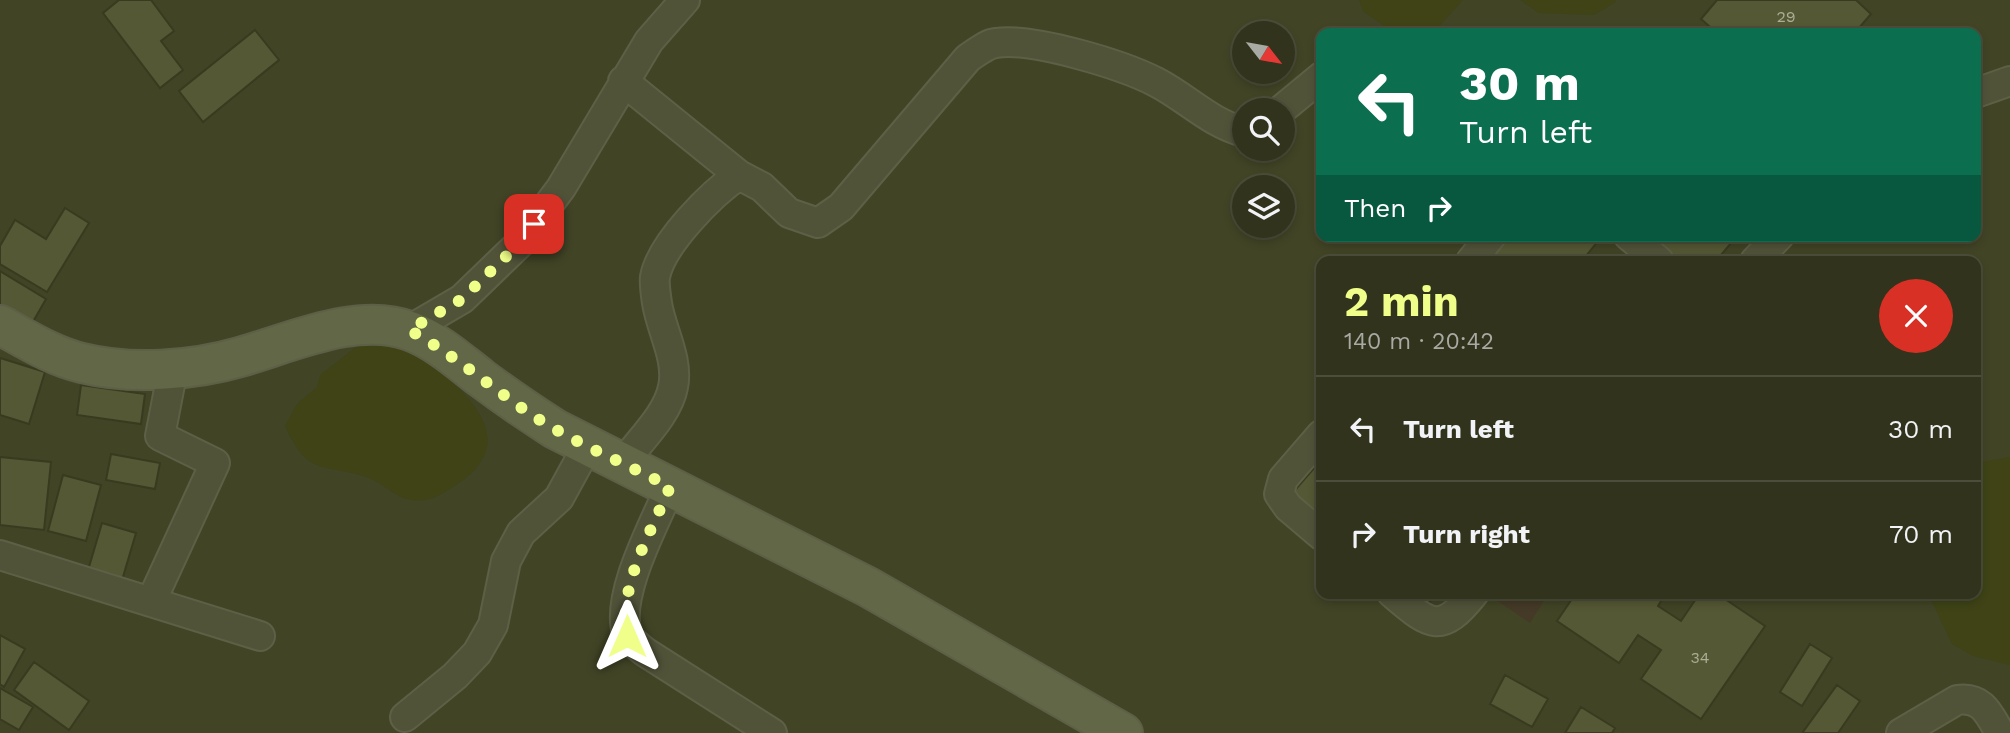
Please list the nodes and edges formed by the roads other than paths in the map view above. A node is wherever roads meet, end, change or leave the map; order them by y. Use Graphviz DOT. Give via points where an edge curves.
graph roads {
  1 [pos="676,3"];
  2 [pos="623,81"];
  3 [pos="1316,81"];
  4 [pos="2010,81"];
  5 [pos="1981,91"];
  6 [pos="1295,99"];
  7 [pos="1232,129"];
  8 [pos="739,175"];
  9 [pos="1486,242"];
  10 [pos="1636,242"];
  11 [pos="1773,242"];
  12 [pos="1475,256"];
  13 [pos="1653,256"];
  14 [pos="1760,256"];
  15 [pos="0,325"];
  16 [pos="409,330"];
  17 [pos="173,369"];
  18 [pos="1316,441"];
  19 [pos="588,445"];
  20 [pos="624,462"];
  21 [pos="670,487"];
  22 [pos="1316,531"];
  23 [pos="0,555"];
  24 [pos="1399,599"];
  25 [pos="1469,599"];
  26 [pos="151,602"];
  27 [pos="260,636"];
  28 [pos="405,717"];
  29 [pos="772,733"];
  30 [pos="1123,733"];
  31 [pos="1900,733"];
  32 [pos="2000,733"];
  1 -- 2 [label="street"];
  2 -- 8 [label="street"];
  2 -- 16 [label="street" via="561,188 520,243 462,299"];
  3 -- 6 [label="street"];
  4 -- 5 [label="street"];
  7 -- 8 [label="street" via="1158,82 1119,66 1020,42 993,43 968,58 841,207 818,222 789,213 762,187"];
  8 -- 20 [label="street" via="715,191 664,255 655,277 673,386 665,407"];
  9 -- 12 [label="street"];
  10 -- 13 [label="street"];
  11 -- 14 [label="street"];
  15 -- 17 [label="street" via="81,363"];
  16 -- 17 [label="street" via="370,326 324,330 237,358"];
  16 -- 19 [label="street" via="441,347 534,416"];
  17 -- 26 [label="street" via="160,436 215,463"];
  18 -- 22 [label="street" via="1283,479 1279,494 1288,508"];
  19 -- 20 [label="street"];
  19 -- 28 [label="street" via="559,498 522,533 506,561 493,625 477,653"];
  20 -- 21 [label="street"];
  21 -- 29 [label="street" via="630,586 624,616 627,636"];
  21 -- 30 [label="street" via="868,587"];
  23 -- 26 [label="street"];
  24 -- 25 [label="street" via="1420,616 1445,621 1455,617"];
  26 -- 27 [label="street"];
  31 -- 32 [label="street" via="1968,698 1988,712"];
}
